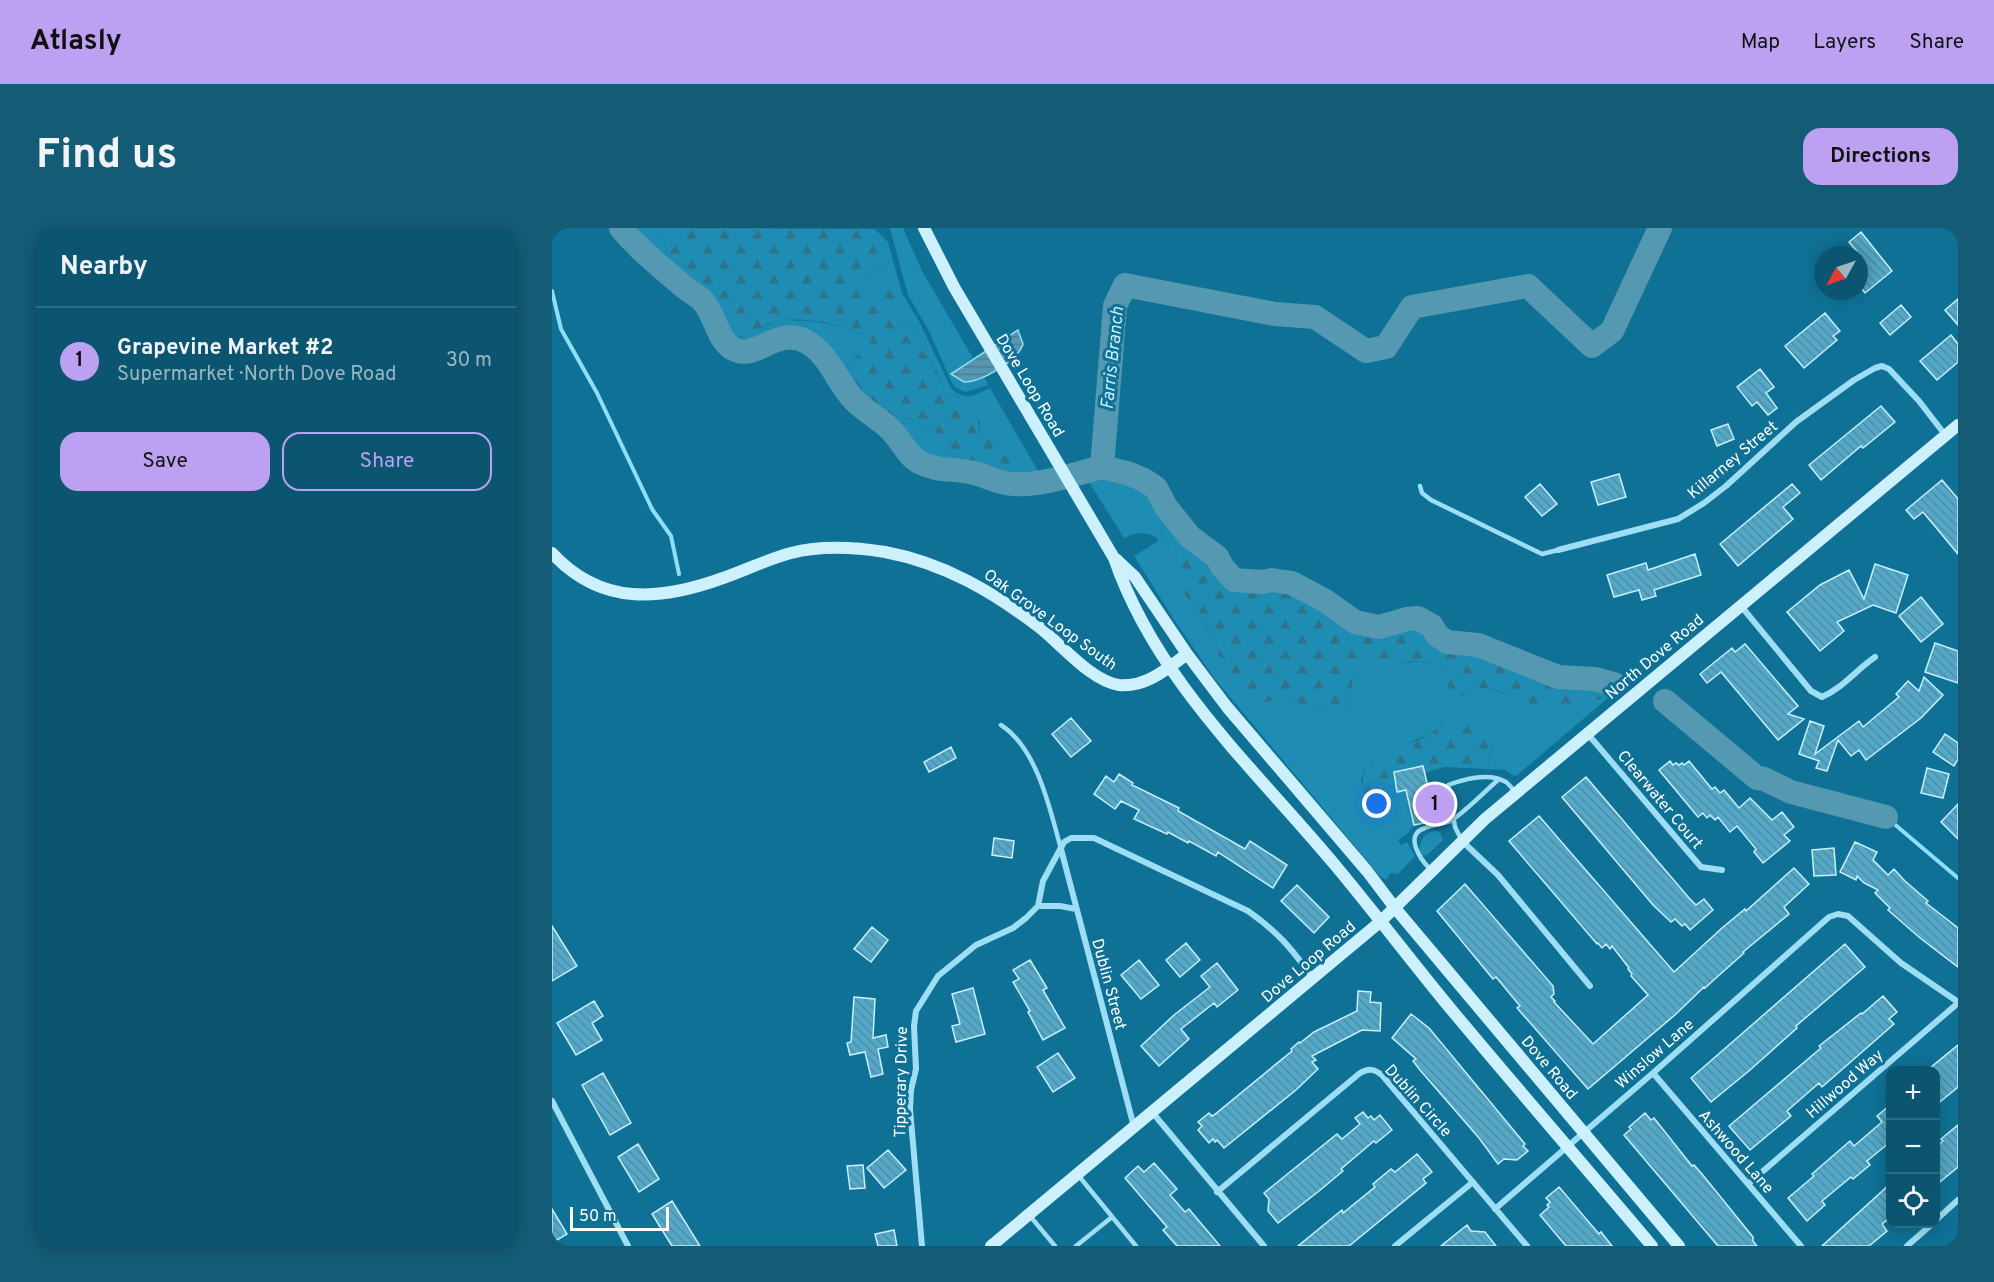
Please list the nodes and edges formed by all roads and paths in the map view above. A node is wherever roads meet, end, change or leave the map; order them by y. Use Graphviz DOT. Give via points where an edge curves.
graph roads {
  1 [pos="924,228"];
  2 [pos="1954,432"];
  3 [pos="1420,486"];
  4 [pos="1558,550"];
  5 [pos="552,553"];
  6 [pos="1114,558"];
  7 [pos="1741,605"];
  8 [pos="1187,654"];
  9 [pos="1875,657"];
  10 [pos="1169,667"];
  11 [pos="1001,725"];
  12 [pos="1587,733"];
  13 [pos="1498,780"];
  14 [pos="1516,793"];
  15 [pos="1454,819"];
  16 [pos="1462,841"];
  17 [pos="1061,849"];
  18 [pos="1722,870"];
  19 [pos="1432,871"];
  20 [pos="1038,906"];
  21 [pos="1395,908"];
  22 [pos="1076,909"];
  23 [pos="1380,922"];
  24 [pos="1314,978"];
  25 [pos="1590,986"];
  26 [pos="1958,1003"];
  27 [pos="1653,1073"];
  28 [pos="552,1101"];
  29 [pos="1152,1112"];
  30 [pos="1134,1127"];
  31 [pos="1583,1133"];
  32 [pos="1568,1147"];
  33 [pos="1078,1175"];
  34 [pos="1473,1182"];
  35 [pos="1748,1184"];
  36 [pos="1218,1192"];
  37 [pos="1958,1200"];
  38 [pos="1495,1209"];
  39 [pos="1029,1214"];
  40 [pos="1940,1216"];
  41 [pos="1112,1217"];
  42 [pos="1927,1228"];
  43 [pos="628,1246"];
  44 [pos="922,1246"];
  45 [pos="991,1246"];
  46 [pos="1055,1246"];
  47 [pos="1076,1246"];
  48 [pos="1136,1246"];
  49 [pos="1264,1246"];
  50 [pos="1395,1246"];
  51 [pos="1527,1246"];
  52 [pos="1652,1246"];
  53 [pos="1679,1246"];
  54 [pos="1801,1246"];
  55 [pos="1907,1246"];
  1 -- 6 [label="main road, Dove Loop Road" via="954,287"];
  2 -- 4 [label="street, Killarney Street" via="1888,369 1875,368 1796,422 1726,486 1678,519"];
  2 -- 7 [label="main road, North Dove Road"];
  3 -- 4 [label="lane" via="1431,500 1542,554"];
  5 -- 10 [label="main road, Oak Grove Loop South" via="582,579 600,588 645,596 698,586 816,548 888,553 974,583 1016,610 1110,683 1134,684"];
  6 -- 8 [label="main road, Dove Loop Road" via="1135,577"];
  6 -- 10 [label="main road, Dove Loop Road" via="1125,589"];
  7 -- 9 [label="street" via="1811,691 1822,697 1838,690"];
  7 -- 12 [label="main road, North Dove Road"];
  8 -- 10 [label="main road, Oak Grove Loop South"];
  8 -- 21 [label="main road, Dove Loop Road"];
  10 -- 23 [label="main road, Dove Loop Road"];
  11 -- 17 [label="lane" via="1020,742 1040,782"];
  12 -- 14 [label="main road, North Dove Road"];
  12 -- 18 [label="street, Clearwater Court" via="1701,867"];
  13 -- 14 [label="lane" via="1506,782"];
  13 -- 15 [label="lane"];
  13 -- 15 [label="lane" via="1482,777 1448,785"];
  14 -- 16 [label="main road, North Dove Road"];
  15 -- 16 [label="lane"];
  15 -- 19 [label="lane" via="1441,826 1423,828 1415,836 1418,857"];
  16 -- 19 [label="main road, North Dove Road"];
  16 -- 25 [label="street" via="1498,875"];
  17 -- 20 [label="street" via="1043,881"];
  17 -- 22 [label="street, Dublin Street"];
  17 -- 24 [label="street" via="1071,838 1094,838 1248,910 1288,943"];
  19 -- 21 [label="main road, North Dove Road"];
  20 -- 22 [label="street"];
  20 -- 44 [label="street, Tipperary Drive" via="1013,928 976,945 938,976 916,1011 916,1069 910,1109"];
  21 -- 23 [label="main road, North Dove Road"];
  21 -- 31 [label="main road, Dove Road"];
  22 -- 30 [label="street, Dublin Street"];
  23 -- 24 [label="main road, Dove Loop Road"];
  23 -- 32 [label="main road"];
  24 -- 29 [label="main road, Dove Loop Road"];
  26 -- 27 [label="street, Winslow Lane" via="1901,963 1848,916 1838,914 1829,917"];
  26 -- 35 [label="street, Hillwood Way"];
  27 -- 31 [label="street, Winslow Lane"];
  27 -- 35 [label="street, Ashwood Lane"];
  28 -- 43 [label="street"];
  29 -- 30 [label="main road, Dove Loop Road"];
  29 -- 36 [label="street"];
  30 -- 33 [label="main road, Dove Loop Road"];
  31 -- 32 [label="street, Winslow Lane"];
  31 -- 53 [label="main road, Dove Road"];
  32 -- 38 [label="street, Winslow Lane"];
  32 -- 52 [label="main road"];
  33 -- 39 [label="main road, Dove Loop Road"];
  33 -- 41 [label="lane"];
  34 -- 36 [label="street, Dublin Circle" via="1382,1075 1367,1069"];
  34 -- 38 [label="street, Dublin Circle"];
  34 -- 50 [label="street"];
  35 -- 54 [label="street, Ashwood Lane"];
  36 -- 49 [label="street"];
  37 -- 40 [label="street"];
  38 -- 51 [label="street, Dublin Circle"];
  39 -- 45 [label="main road, Dove Loop Road"];
  39 -- 46 [label="lane"];
  41 -- 47 [label="lane"];
  41 -- 48 [label="lane"];
  42 -- 55 [label="street"];
}
